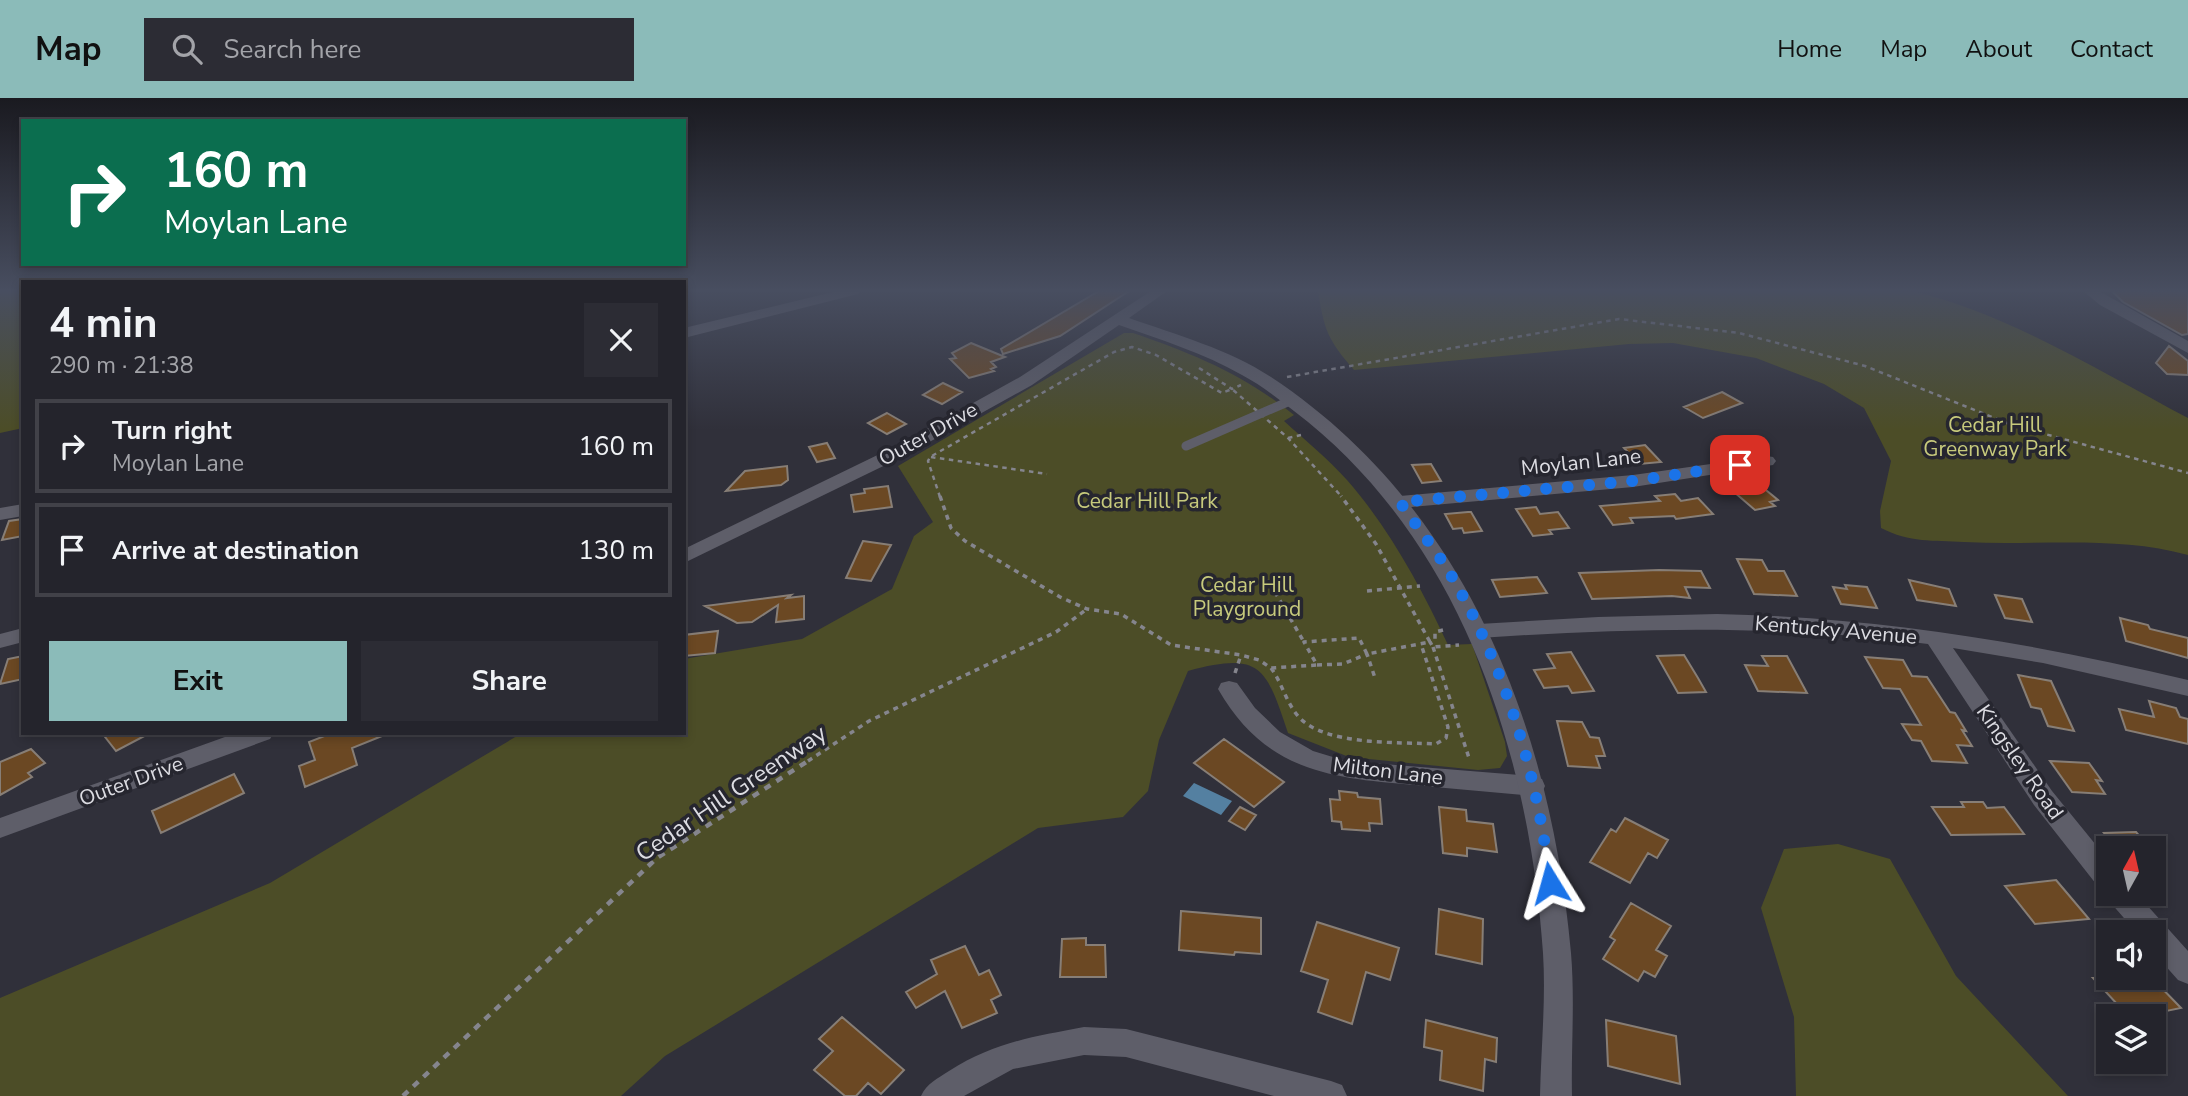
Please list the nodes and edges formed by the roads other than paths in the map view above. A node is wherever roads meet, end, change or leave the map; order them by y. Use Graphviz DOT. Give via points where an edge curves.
graph roads {
  1 [pos="1092,338"];
  2 [pos="1168,338"];
  3 [pos="2169,338"];
  4 [pos="2188,348"];
  5 [pos="1293,400"];
  6 [pos="1186,446"];
  7 [pos="1767,461"];
  8 [pos="1400,502"];
  9 [pos="21,510"];
  10 [pos="0,514"];
  11 [pos="686,556"];
  12 [pos="21,636"];
  13 [pos="1482,638"];
  14 [pos="1936,639"];
  15 [pos="0,641"];
  16 [pos="2188,688"];
  17 [pos="1229,689"];
  18 [pos="256,735"];
  19 [pos="1533,786"];
  20 [pos="0,828"];
  21 [pos="2096,865"];
  22 [pos="2130,906"];
  23 [pos="2143,920"];
  24 [pos="2166,946"];
  25 [pos="2188,971"];
  26 [pos="937,1096"];
  27 [pos="1331,1096"];
  28 [pos="1556,1096"];
  1 -- 11 [label="street, Outer Drive" via="1026,381 905,448"];
  2 -- 5 [label="street" via="1211,353"];
  3 -- 4 [label="street"];
  5 -- 6 [label="lane"];
  5 -- 8 [label="street" via="1351,450"];
  7 -- 8 [label="street, Moylan Lane" via="1633,481"];
  8 -- 13 [label="street" via="1446,568"];
  9 -- 10 [label="street"];
  12 -- 15 [label="street"];
  13 -- 14 [label="street, Kentucky Avenue" via="1681,621 1818,625"];
  13 -- 19 [label="street" via="1505,694"];
  14 -- 16 [label="street, Kentucky Avenue"];
  14 -- 21 [label="street, Kingsley Road" via="2043,799"];
  17 -- 19 [label="street, Milton Lane" via="1272,738 1305,758 1346,770"];
  18 -- 20 [label="street, Outer Drive"];
  19 -- 28 [label="street" via="1548,863 1557,956"];
  22 -- 23 [label="street"];
  24 -- 25 [label="street"];
  26 -- 27 [label="street" via="1010,1055 1084,1041 1126,1043"];
}
